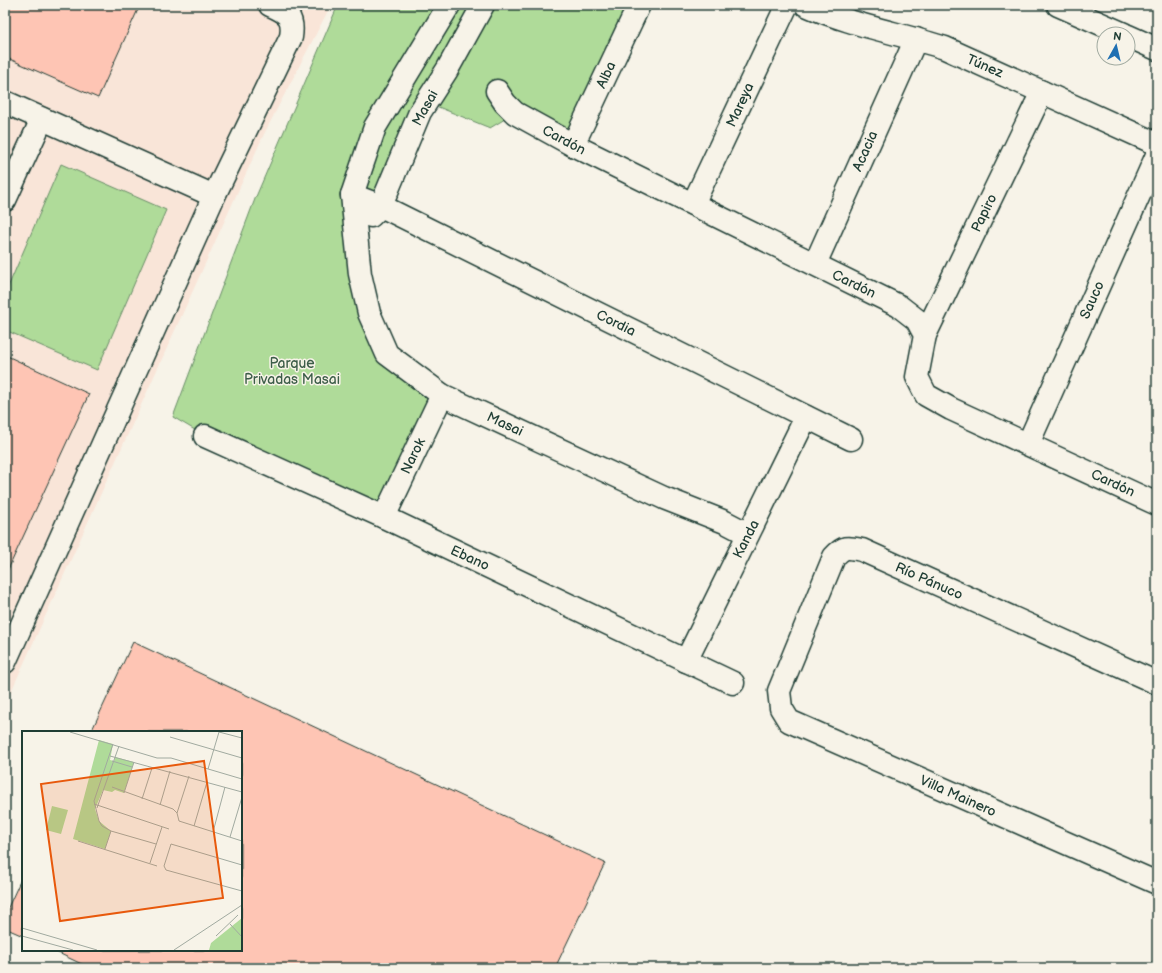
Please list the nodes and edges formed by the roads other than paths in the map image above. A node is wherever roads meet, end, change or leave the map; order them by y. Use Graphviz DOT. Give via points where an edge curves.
graph roads {
  1 [pos="270,5"];
  2 [pos="449,5"];
  3 [pos="483,5"];
  4 [pos="639,5"];
  5 [pos="787,5"];
  6 [pos="806,5"];
  7 [pos="1058,5"];
  8 [pos="1106,26"];
  9 [pos="916,39"];
  10 [pos="1136,40"];
  11 [pos="1157,49"];
  12 [pos="398,89"];
  13 [pos="497,91"];
  14 [pos="1042,92"];
  15 [pos="5,102"];
  16 [pos="426,102"];
  17 [pos="42,119"];
  18 [pos="1157,144"];
  19 [pos="573,145"];
  20 [pos="1157,155"];
  21 [pos="352,195"];
  22 [pos="214,196"];
  23 [pos="5,200"];
  24 [pos="693,204"];
  25 [pos="381,206"];
  26 [pos="356,231"];
  27 [pos="815,264"];
  28 [pos="925,335"];
  29 [pos="442,395"];
  30 [pos="806,417"];
  31 [pos="205,436"];
  32 [pos="851,439"];
  33 [pos="1028,444"];
  34 [pos="1156,499"];
  35 [pos="384,517"];
  36 [pos="748,534"];
  37 [pos="686,661"];
  38 [pos="5,662"];
  39 [pos="733,683"];
  40 [pos="1157,683"];
  41 [pos="779,691"];
  42 [pos="1157,883"];
  1 -- 22 [label="street" via="286,13 291,19 291,37"];
  2 -- 12 [label="street, Masai"];
  3 -- 16 [label="street, Masai"];
  4 -- 19 [label="street, Alba"];
  5 -- 24 [label="street, Mareya"];
  6 -- 9 [label="street, Túnez" via="867,27"];
  7 -- 8 [label="street"];
  9 -- 14 [label="street, Túnez" via="945,48"];
  9 -- 27 [label="street, Acacia"];
  10 -- 11 [label="street"];
  12 -- 16 [label="street"];
  12 -- 21 [label="street, Masai" via="375,126"];
  13 -- 19 [label="street, Cardón" via="515,113"];
  14 -- 18 [label="street, Túnez"];
  14 -- 28 [label="street, Papiro"];
  15 -- 17 [label="street"];
  16 -- 25 [label="street, Masai"];
  17 -- 22 [label="street"];
  17 -- 23 [label="street"];
  19 -- 24 [label="street, Cardón"];
  20 -- 33 [label="street, Sauco"];
  21 -- 25 [label="street, Cordia"];
  21 -- 26 [label="street, Masai"];
  22 -- 38 [label="street"];
  24 -- 27 [label="street, Cardón"];
  25 -- 26 [label="street, Masai"];
  25 -- 30 [label="street, Cordia"];
  26 -- 29 [label="street, Masai" via="360,274 369,313 387,354"];
  27 -- 28 [label="street, Cardón" via="899,306 917,320"];
  28 -- 33 [label="street, Cardón" via="917,377 926,395"];
  29 -- 35 [label="street, Narok"];
  29 -- 36 [label="street, Masai"];
  30 -- 32 [label="street, Cordia"];
  30 -- 36 [label="street, Kanda"];
  31 -- 35 [label="street, Ebano"];
  33 -- 34 [label="street, Cardón"];
  35 -- 37 [label="street, Ebano"];
  36 -- 37 [label="street, Kanda"];
  37 -- 39 [label="street, Ebano"];
  40 -- 41 [label="street, Río Pánuco" via="862,550 849,547 842,549 834,558"];
  41 -- 42 [label="street, Villa Mainero" via="781,708 789,721"];
}
